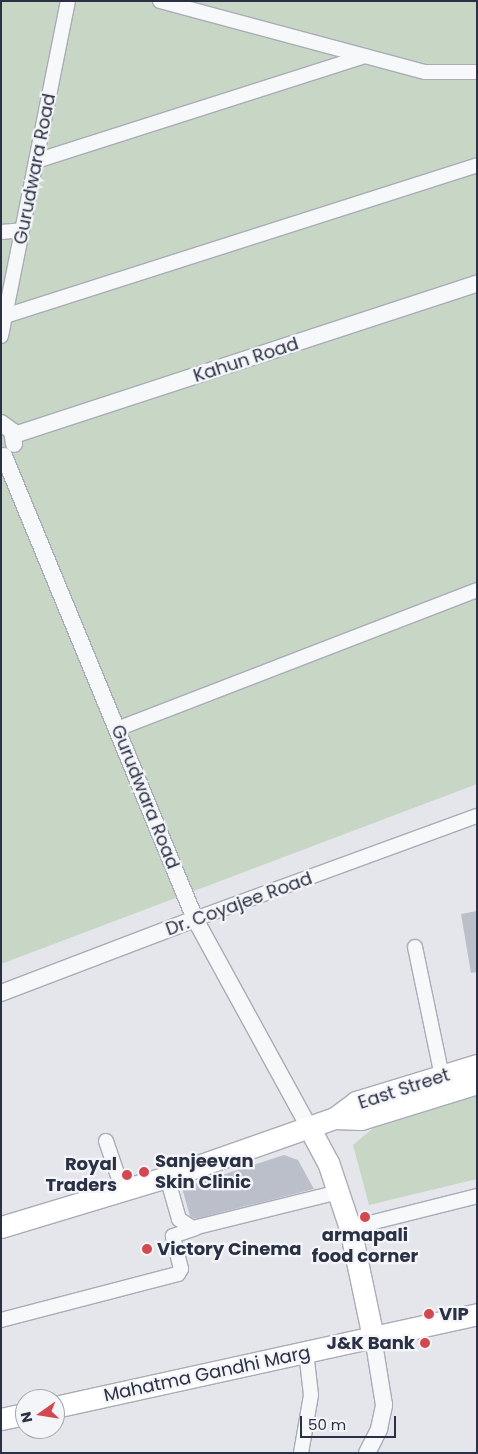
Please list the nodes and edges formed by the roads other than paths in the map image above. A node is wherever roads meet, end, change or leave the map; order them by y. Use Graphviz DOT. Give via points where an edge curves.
graph roads {
  1 [pos="68,1"];
  2 [pos="160,1"];
  3 [pos="365,56"];
  4 [pos="477,72"];
  5 [pos="36,161"];
  6 [pos="477,165"];
  7 [pos="22,230"];
  8 [pos="1,232"];
  9 [pos="477,284"];
  10 [pos="5,316"];
  11 [pos="1,336"];
  12 [pos="1,423"];
  13 [pos="14,435"];
  14 [pos="3,456"];
  15 [pos="477,590"];
  16 [pos="117,729"];
  17 [pos="477,816"];
  18 [pos="195,919"];
  19 [pos="415,947"];
  20 [pos="1,992"];
  21 [pos="477,1065"];
  22 [pos="442,1076"];
  23 [pos="477,1083"];
  24 [pos="335,1118"];
  25 [pos="309,1127"];
  26 [pos="106,1141"];
  27 [pos="167,1176"];
  28 [pos="122,1188"];
  29 [pos="338,1192"];
  30 [pos="477,1196"];
  31 [pos="1,1227"];
  32 [pos="196,1228"];
  33 [pos="350,1228"];
  34 [pos="477,1314"];
  35 [pos="1,1320"];
  36 [pos="373,1337"];
  37 [pos="306,1352"];
  38 [pos="65,1405"];
  39 [pos="15,1416"];
  40 [pos="1,1419"];
  41 [pos="301,1453"];
  42 [pos="367,1453"];
  1 -- 5 [label="street, Gurudwara Road"];
  2 -- 3 [label="street"];
  3 -- 4 [label="street" via="425,72"];
  3 -- 5 [label="street"];
  5 -- 7 [label="street, Gurudwara Road"];
  6 -- 10 [label="street"];
  7 -- 8 [label="street"];
  7 -- 10 [label="street, Gurudwara Road"];
  9 -- 13 [label="street, Kahun Road"];
  10 -- 11 [label="street, Gurudwara Road"];
  12 -- 13 [label="street"];
  13 -- 14 [label="street" via="14,445"];
  14 -- 16 [label="street, Gurudwara Road"];
  15 -- 16 [label="street"];
  16 -- 18 [label="street, Gurudwara Road"];
  17 -- 18 [label="street, Dr. Coyajee Road"];
  18 -- 20 [label="street, Dr. Coyajee Road"];
  18 -- 25 [label="street, Gurudwara Road"];
  19 -- 22 [label="street"];
  21 -- 22 [label="main road, East Street"];
  22 -- 24 [label="main road, East Street" via="356,1102"];
  23 -- 24 [label="main road, East Street" via="361,1119"];
  24 -- 25 [label="main road, East Street"];
  25 -- 27 [label="main road, East Street"];
  25 -- 29 [label="main road" via="328,1162"];
  26 -- 28 [label="street"];
  27 -- 28 [label="main road, East Street"];
  27 -- 32 [label="street" via="180,1219 186,1226"];
  28 -- 31 [label="main road, East Street"];
  29 -- 32 [label="street"];
  29 -- 33 [label="main road"];
  30 -- 33 [label="street"];
  32 -- 35 [label="street" via="173,1236 181,1269 178,1274"];
  33 -- 36 [label="main road"];
  34 -- 36 [label="main road, Mahatma Gandhi Marg"];
  36 -- 37 [label="main road, Mahatma Gandhi Marg"];
  36 -- 42 [label="street" via="384,1404 379,1429"];
  37 -- 38 [label="main road, Mahatma Gandhi Marg"];
  37 -- 41 [label="street" via="311,1395"];
  39 -- 40 [label="main road"];
}
